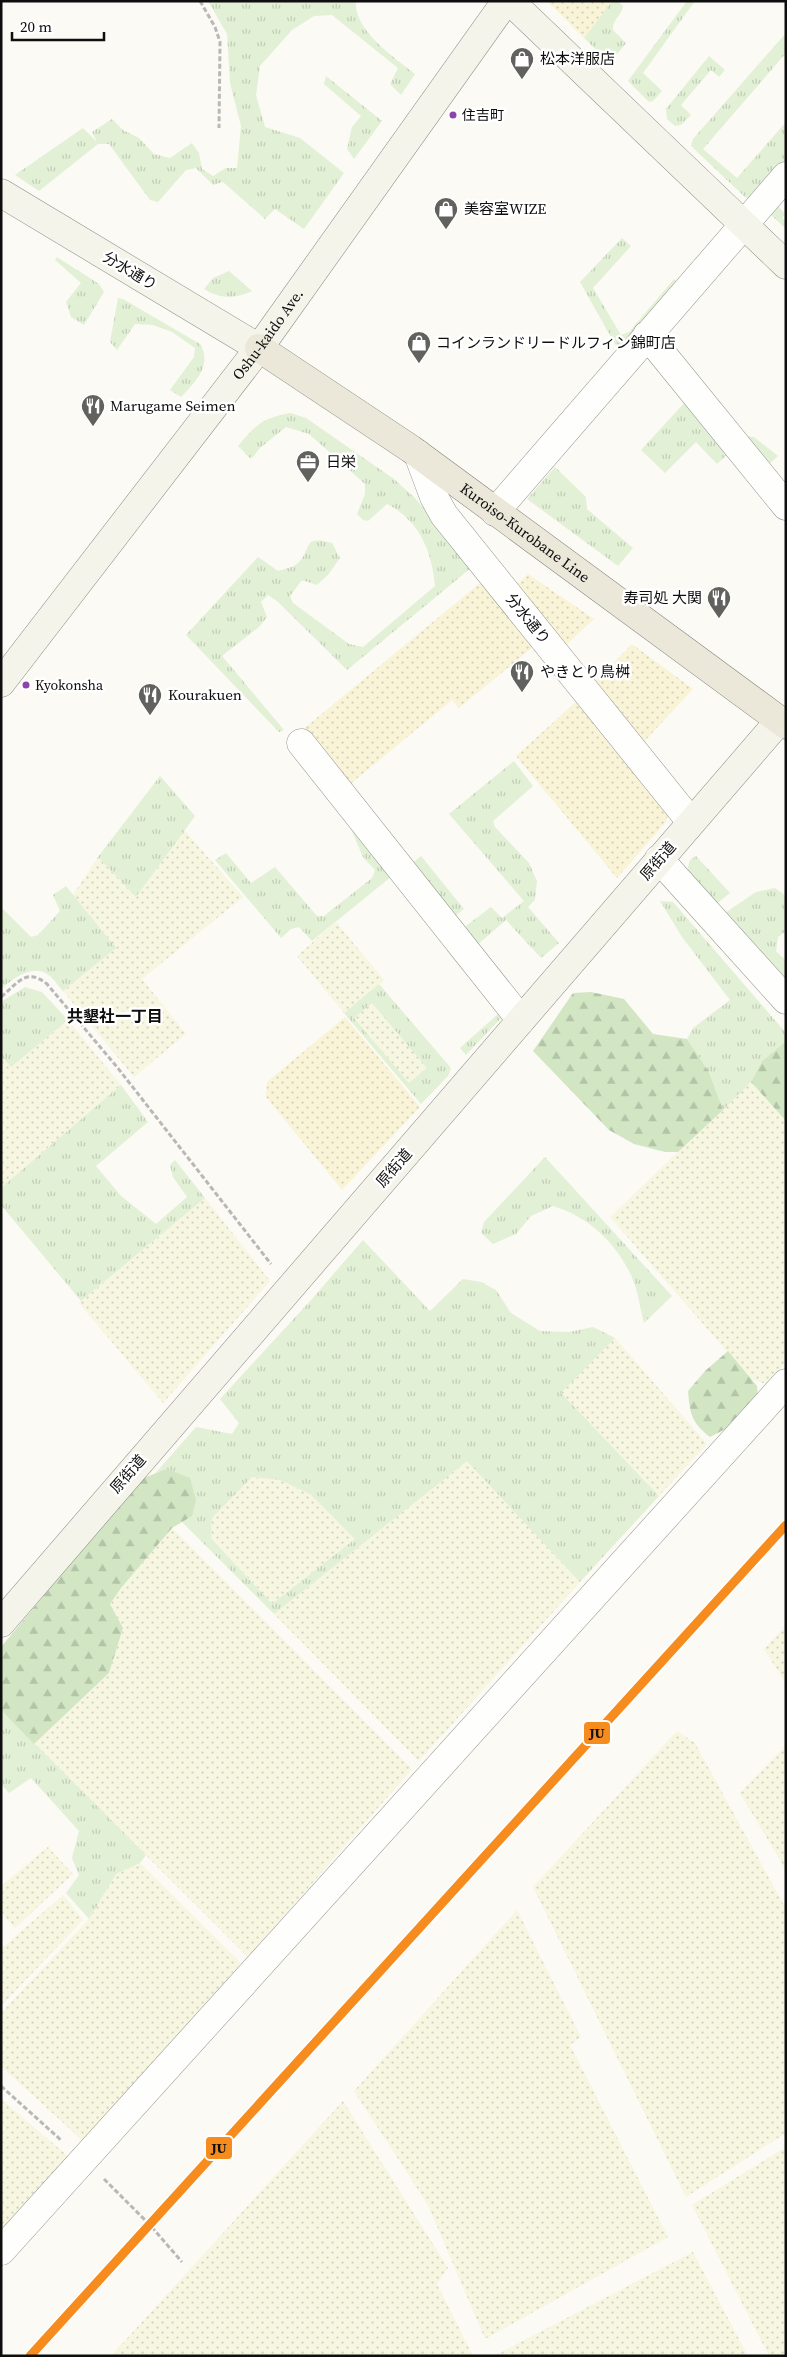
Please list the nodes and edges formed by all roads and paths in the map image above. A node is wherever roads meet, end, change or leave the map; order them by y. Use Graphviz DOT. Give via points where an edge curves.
graph roads {
  1 [pos="200,1"];
  2 [pos="506,1"];
  3 [pos="510,1"];
  4 [pos="219,128"];
  5 [pos="786,176"];
  6 [pos="1,194"];
  7 [pos="743,224"];
  8 [pos="786,265"];
  9 [pos="647,335"];
  10 [pos="259,348"];
  11 [pos="418,454"];
  12 [pos="786,506"];
  13 [pos="495,512"];
  14 [pos="1,683"];
  15 [pos="784,719"];
  16 [pos="301,743"];
  17 [pos="691,822"];
  18 [pos="658,859"];
  19 [pos="1,997"];
  20 [pos="786,1000"];
  21 [pos="521,1020"];
  22 [pos="290,1288"];
  23 [pos="786,1383"];
  24 [pos="1,1622"];
  25 [pos="1,2251"];
  1 -- 4 [label="path" via="220,42"];
  2 -- 10 [label="street, Oshu-kaido Ave."];
  3 -- 7 [label="street"];
  5 -- 7 [label="street"];
  6 -- 10 [label="street, 分水通り"];
  7 -- 8 [label="street"];
  7 -- 9 [label="street"];
  9 -- 12 [label="street"];
  9 -- 13 [label="street"];
  10 -- 11 [label="main road, Kuroiso-Kurobane Line"];
  10 -- 14 [label="street, Oshu-kaido Ave."];
  11 -- 13 [label="main road, Kuroiso-Kurobane Line"];
  11 -- 17 [label="street, 分水通り" via="444,514"];
  13 -- 15 [label="main road, Kuroiso-Kurobane Line"];
  15 -- 17 [label="street, 原街道"];
  16 -- 21 [label="street"];
  17 -- 18 [label="street, 原街道"];
  18 -- 20 [label="street"];
  18 -- 21 [label="street, 原街道"];
  19 -- 22 [label="path" via="27,976 37,976 47,984 117,1067"];
  21 -- 22 [label="street, 原街道"];
  22 -- 24 [label="street, 原街道"];
  23 -- 25 [label="street"];
}
